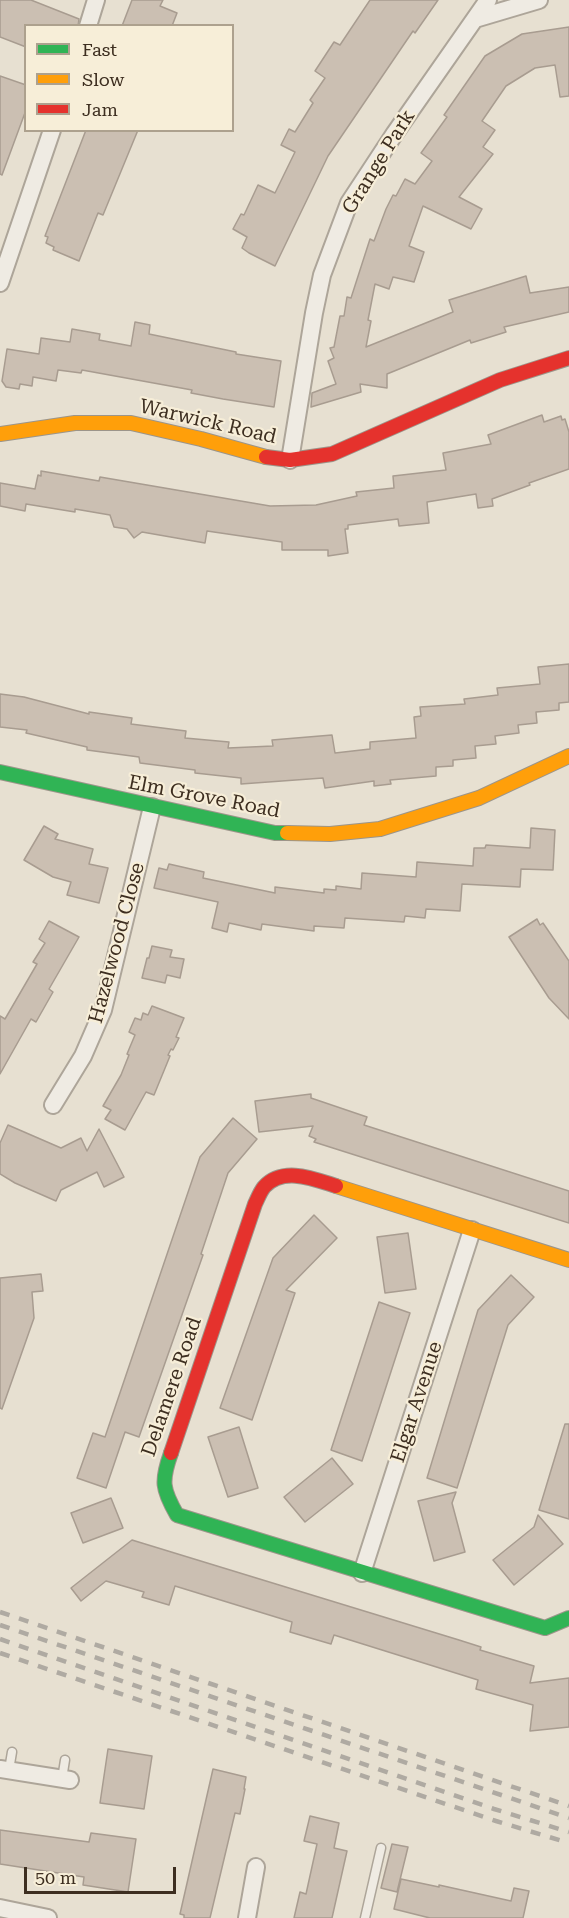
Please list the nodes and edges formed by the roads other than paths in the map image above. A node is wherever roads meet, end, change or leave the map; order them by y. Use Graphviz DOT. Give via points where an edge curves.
graph roads {
  1 [pos="96,0"];
  2 [pos="488,0"];
  3 [pos="539,0"];
  4 [pos="475,19"];
  5 [pos="89,24"];
  6 [pos="51,132"];
  7 [pos="0,283"];
  8 [pos="569,358"];
  9 [pos="0,434"];
  10 [pos="290,460"];
  11 [pos="569,756"];
  12 [pos="0,772"];
  13 [pos="152,807"];
  14 [pos="53,1105"];
  15 [pos="472,1230"];
  16 [pos="569,1260"];
  17 [pos="363,1573"];
  18 [pos="569,1618"];
  19 [pos="12,1752"];
  20 [pos="65,1760"];
  21 [pos="4,1770"];
  22 [pos="66,1779"];
  23 [pos="381,1848"];
  24 [pos="256,1867"];
  25 [pos="0,1908"];
  26 [pos="48,1918"];
  27 [pos="247,1918"];
  28 [pos="365,1918"];
  1 -- 5 [label="street"];
  2 -- 4 [label="street, Grange Park"];
  3 -- 4 [label="street"];
  4 -- 10 [label="street, Grange Park" via="349,204 322,275"];
  6 -- 7 [label="street"];
  8 -- 10 [label="street, Warwick Road" via="500,380 332,454"];
  9 -- 10 [label="street, Warwick Road" via="75,423 131,423 259,456"];
  11 -- 13 [label="street, Elm Grove Road" via="479,798 380,829 330,834 276,833"];
  12 -- 13 [label="street, Elm Grove Road"];
  13 -- 14 [label="street, Hazelwood Close" via="103,1010 83,1056"];
  15 -- 16 [label="street, Delamere Road"];
  15 -- 17 [label="street, Elgar Avenue"];
  15 -- 17 [label="street, Delamere Road" via="305,1176 292,1174 264,1186 163,1475 165,1495 177,1515"];
  17 -- 18 [label="street, Delamere Road" via="545,1628"];
  19 -- 21 [label="lane"];
  20 -- 22 [label="lane"];
  21 -- 22 [label="street"];
  23 -- 28 [label="lane"];
  24 -- 27 [label="street"];
  25 -- 26 [label="street"];
}
